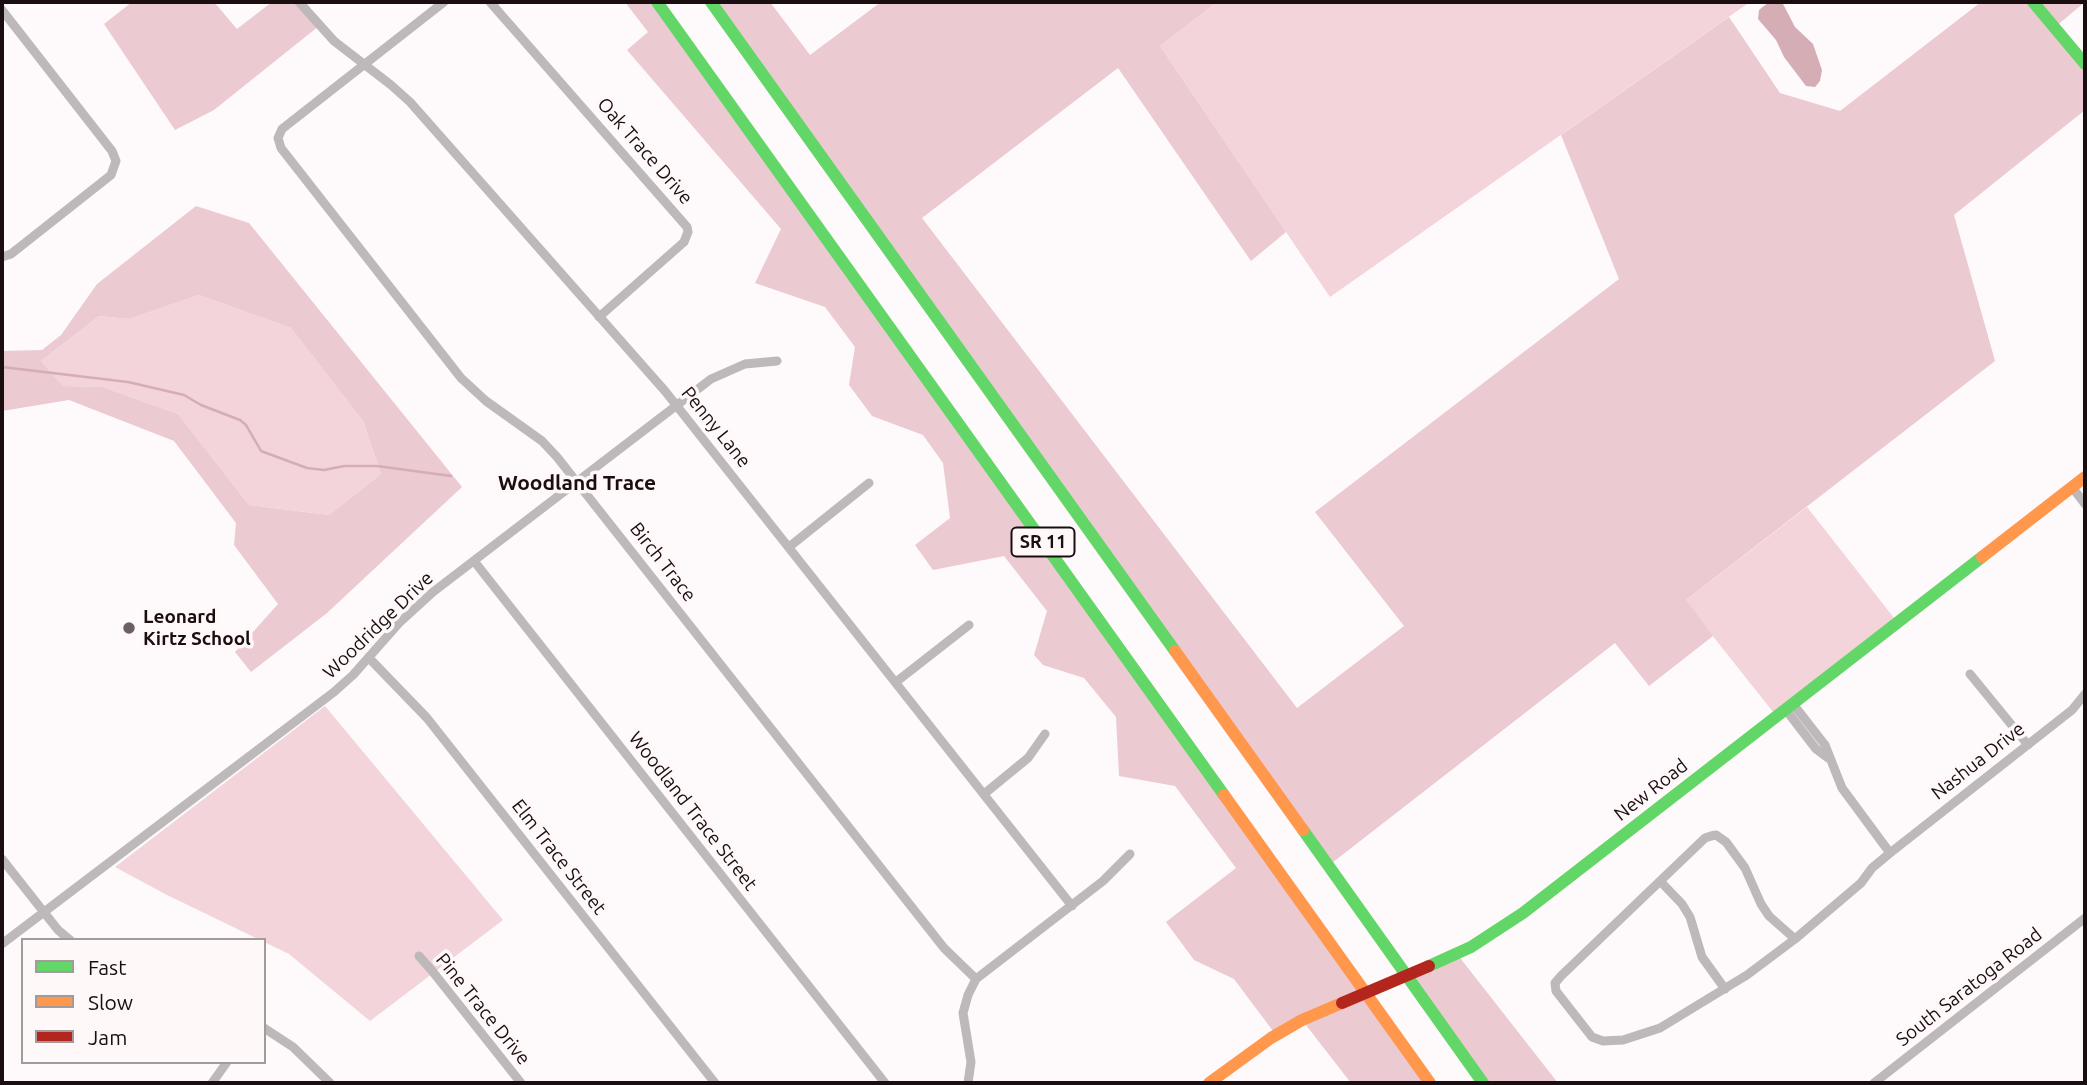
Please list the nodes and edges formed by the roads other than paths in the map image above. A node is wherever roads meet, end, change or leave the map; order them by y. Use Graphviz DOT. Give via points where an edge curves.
graph roads {
  1 [pos="299,2"];
  2 [pos="444,2"];
  3 [pos="490,2"];
  4 [pos="657,2"];
  5 [pos="711,2"];
  6 [pos="2033,2"];
  7 [pos="2,10"];
  8 [pos="364,64"];
  9 [pos="2085,64"];
  10 [pos="2,257"];
  11 [pos="600,317"];
  12 [pos="777,361"];
  13 [pos="677,406"];
  14 [pos="577,482"];
  15 [pos="869,483"];
  16 [pos="2081,484"];
  17 [pos="2085,504"];
  18 [pos="789,547"];
  19 [pos="474,561"];
  20 [pos="969,625"];
  21 [pos="369,658"];
  22 [pos="1970,674"];
  23 [pos="896,682"];
  24 [pos="2085,694"];
  25 [pos="1790,707"];
  26 [pos="1045,734"];
  27 [pos="2028,745"];
  28 [pos="984,794"];
  29 [pos="1890,853"];
  30 [pos="1130,854"];
  31 [pos="2,859"];
  32 [pos="1660,881"];
  33 [pos="1072,906"];
  34 [pos="45,914"];
  35 [pos="2085,918"];
  36 [pos="68,938"];
  37 [pos="1795,939"];
  38 [pos="2,944"];
  39 [pos="419,956"];
  40 [pos="976,979"];
  41 [pos="1725,989"];
  42 [pos="266,1029"];
  43 [pos="226,1064"];
  44 [pos="212,1083"];
  45 [pos="330,1083"];
  46 [pos="521,1083"];
  47 [pos="715,1083"];
  48 [pos="885,1083"];
  49 [pos="968,1083"];
  50 [pos="1209,1083"];
  51 [pos="1430,1083"];
  52 [pos="1483,1083"];
  53 [pos="1874,1083"];
  1 -- 8 [label="street, Penny Lane" via="334,41"];
  2 -- 8 [label="street"];
  3 -- 11 [label="street, Oak Trace Drive" via="687,227 680,247"];
  4 -- 51 [label="main road, SR 11"];
  5 -- 52 [label="main road, SR 11"];
  6 -- 9 [label="main road"];
  7 -- 10 [label="street" via="116,161 111,175"];
  8 -- 11 [label="street, Penny Lane" via="410,102"];
  8 -- 14 [label="street, Birch Trace" via="282,129 278,138 281,148 461,378 542,442"];
  11 -- 13 [label="street, Penny Lane"];
  12 -- 13 [label="street, Woodridge Drive" via="728,370"];
  13 -- 14 [label="street, Woodridge Drive"];
  13 -- 18 [label="street, Penny Lane"];
  14 -- 19 [label="street, Woodridge Drive"];
  14 -- 40 [label="street, Birch Trace" via="944,948"];
  15 -- 18 [label="street"];
  16 -- 17 [label="street"];
  16 -- 25 [label="main road, New Road"];
  18 -- 23 [label="street, Penny Lane"];
  19 -- 21 [label="street, Woodridge Drive" via="416,606"];
  19 -- 48 [label="street, Woodland Trace Street"];
  20 -- 23 [label="street"];
  21 -- 34 [label="street, Woodridge Drive" via="334,692"];
  21 -- 47 [label="street, Elm Trace Street" via="427,718"];
  22 -- 27 [label="street"];
  23 -- 28 [label="street, Penny Lane"];
  24 -- 27 [label="street, Nashua Drive"];
  25 -- 29 [label="street"];
  25 -- 50 [label="main road, New Road, bridge" via="1514,920 1429,967 1302,1020"];
  26 -- 28 [label="street" via="1028,758"];
  27 -- 29 [label="street, Nashua Drive"];
  28 -- 33 [label="street, Penny Lane"];
  29 -- 37 [label="street, Nashua Drive"];
  30 -- 33 [label="street"];
  31 -- 34 [label="street"];
  32 -- 37 [label="street" via="1705,838 1716,835 1745,867 1769,916"];
  32 -- 41 [label="street" via="1686,910 1702,957"];
  32 -- 41 [label="street, Nashua Drive" via="1555,983 1562,1002 1592,1037 1613,1041 1660,1028"];
  33 -- 40 [label="street"];
  34 -- 36 [label="street"];
  34 -- 38 [label="street, Woodridge Drive"];
  35 -- 53 [label="street, South Saratoga Road"];
  37 -- 41 [label="street, Nashua Drive"];
  39 -- 46 [label="street, Pine Trace Drive"];
  40 -- 49 [label="street" via="963,1013 971,1062"];
  42 -- 45 [label="street" via="293,1047"];
  43 -- 44 [label="street"];
}
